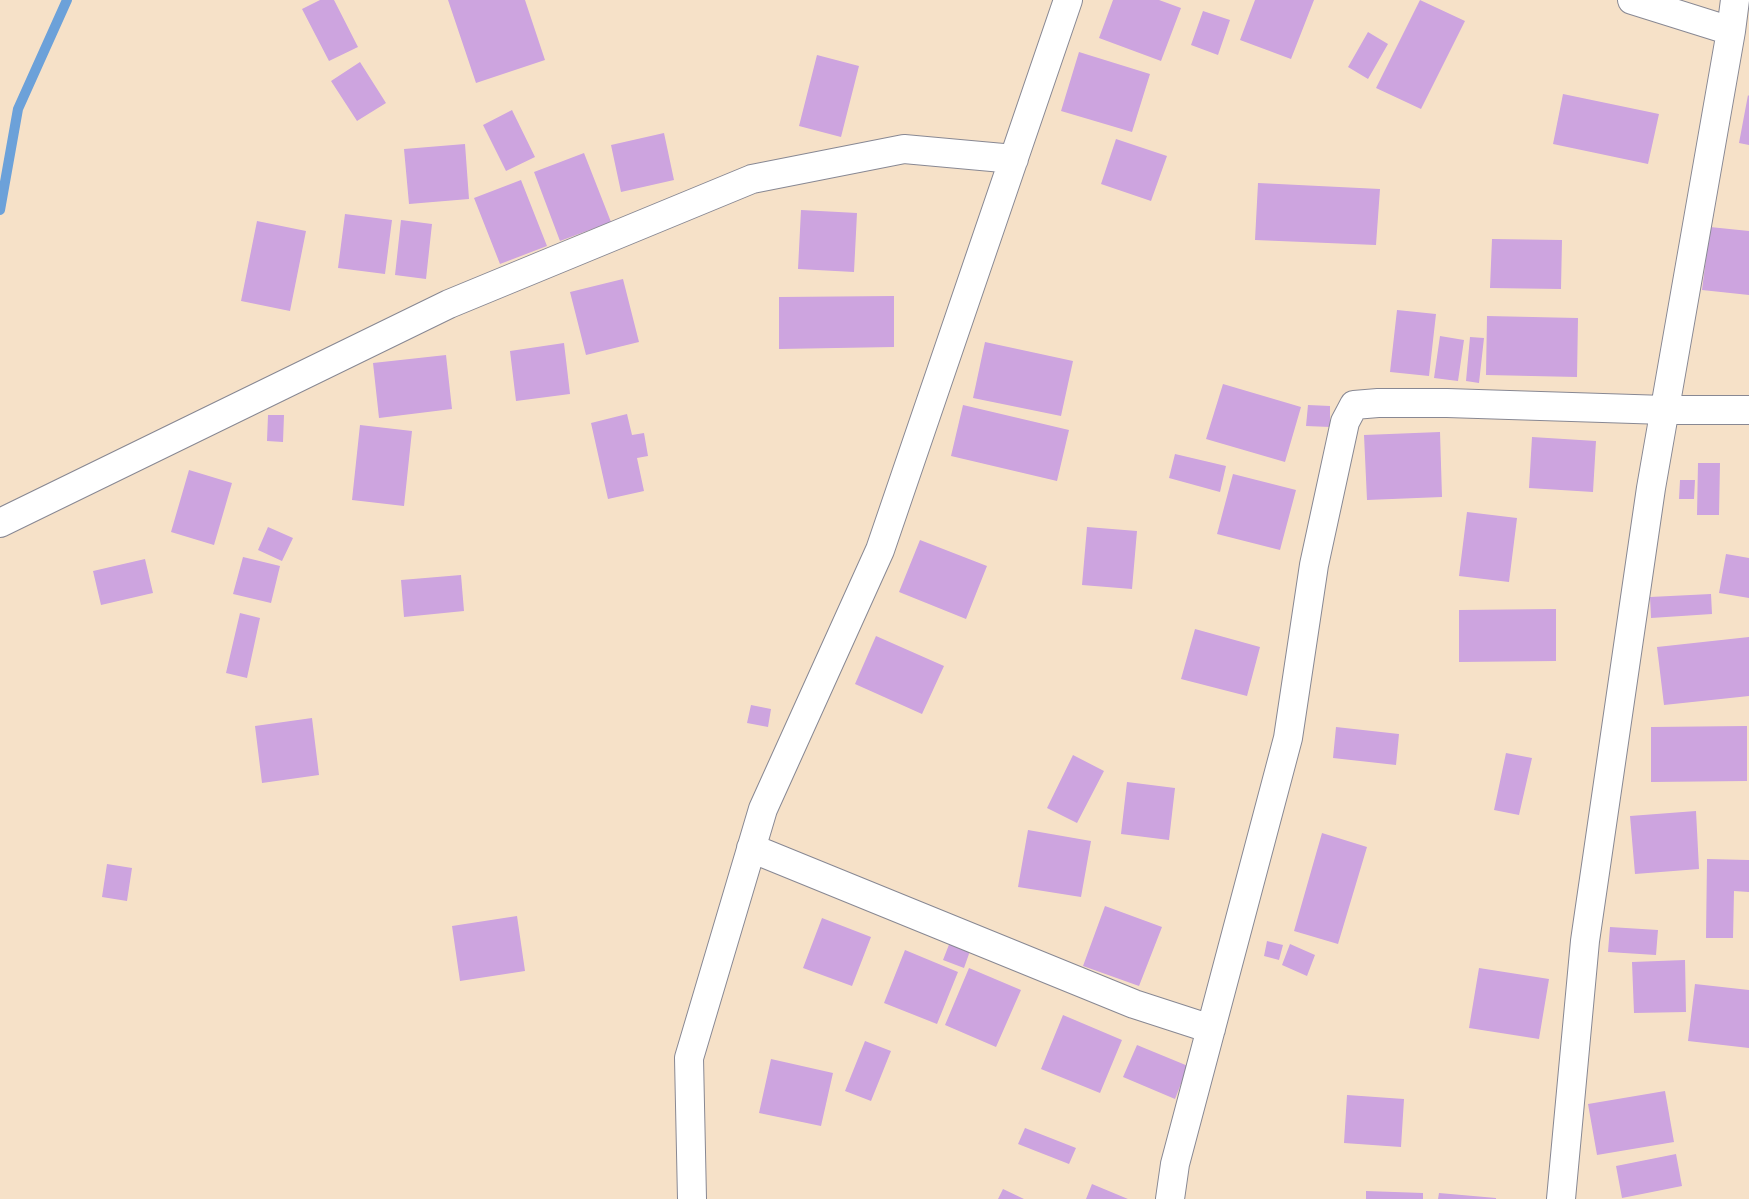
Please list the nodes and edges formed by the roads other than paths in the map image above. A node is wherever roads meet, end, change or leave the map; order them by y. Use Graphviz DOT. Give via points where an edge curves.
graph roads {
  1 [pos="1068,0"];
  2 [pos="1632,0"];
  3 [pos="1735,0"];
  4 [pos="1736,50"];
  5 [pos="1014,159"];
  6 [pos="1665,410"];
  7 [pos="1749,410"];
  8 [pos="0,523"];
  9 [pos="751,848"];
  10 [pos="1211,1029"];
  11 [pos="692,1199"];
  12 [pos="1170,1199"];
  13 [pos="1561,1199"];
  1 -- 5 [label="street"];
  2 -- 4 [label="street"];
  3 -- 4 [label="street"];
  4 -- 6 [label="street"];
  5 -- 8 [label="street" via="904,149 752,179 449,304"];
  5 -- 9 [label="street" via="880,550 763,809"];
  6 -- 7 [label="street"];
  6 -- 10 [label="street" via="1447,403 1354,405 1345,422 1314,565 1288,738"];
  6 -- 13 [label="street" via="1585,941"];
  9 -- 10 [label="street" via="1134,1004"];
  9 -- 11 [label="street" via="689,1058"];
  10 -- 12 [label="street" via="1175,1164"];
}
